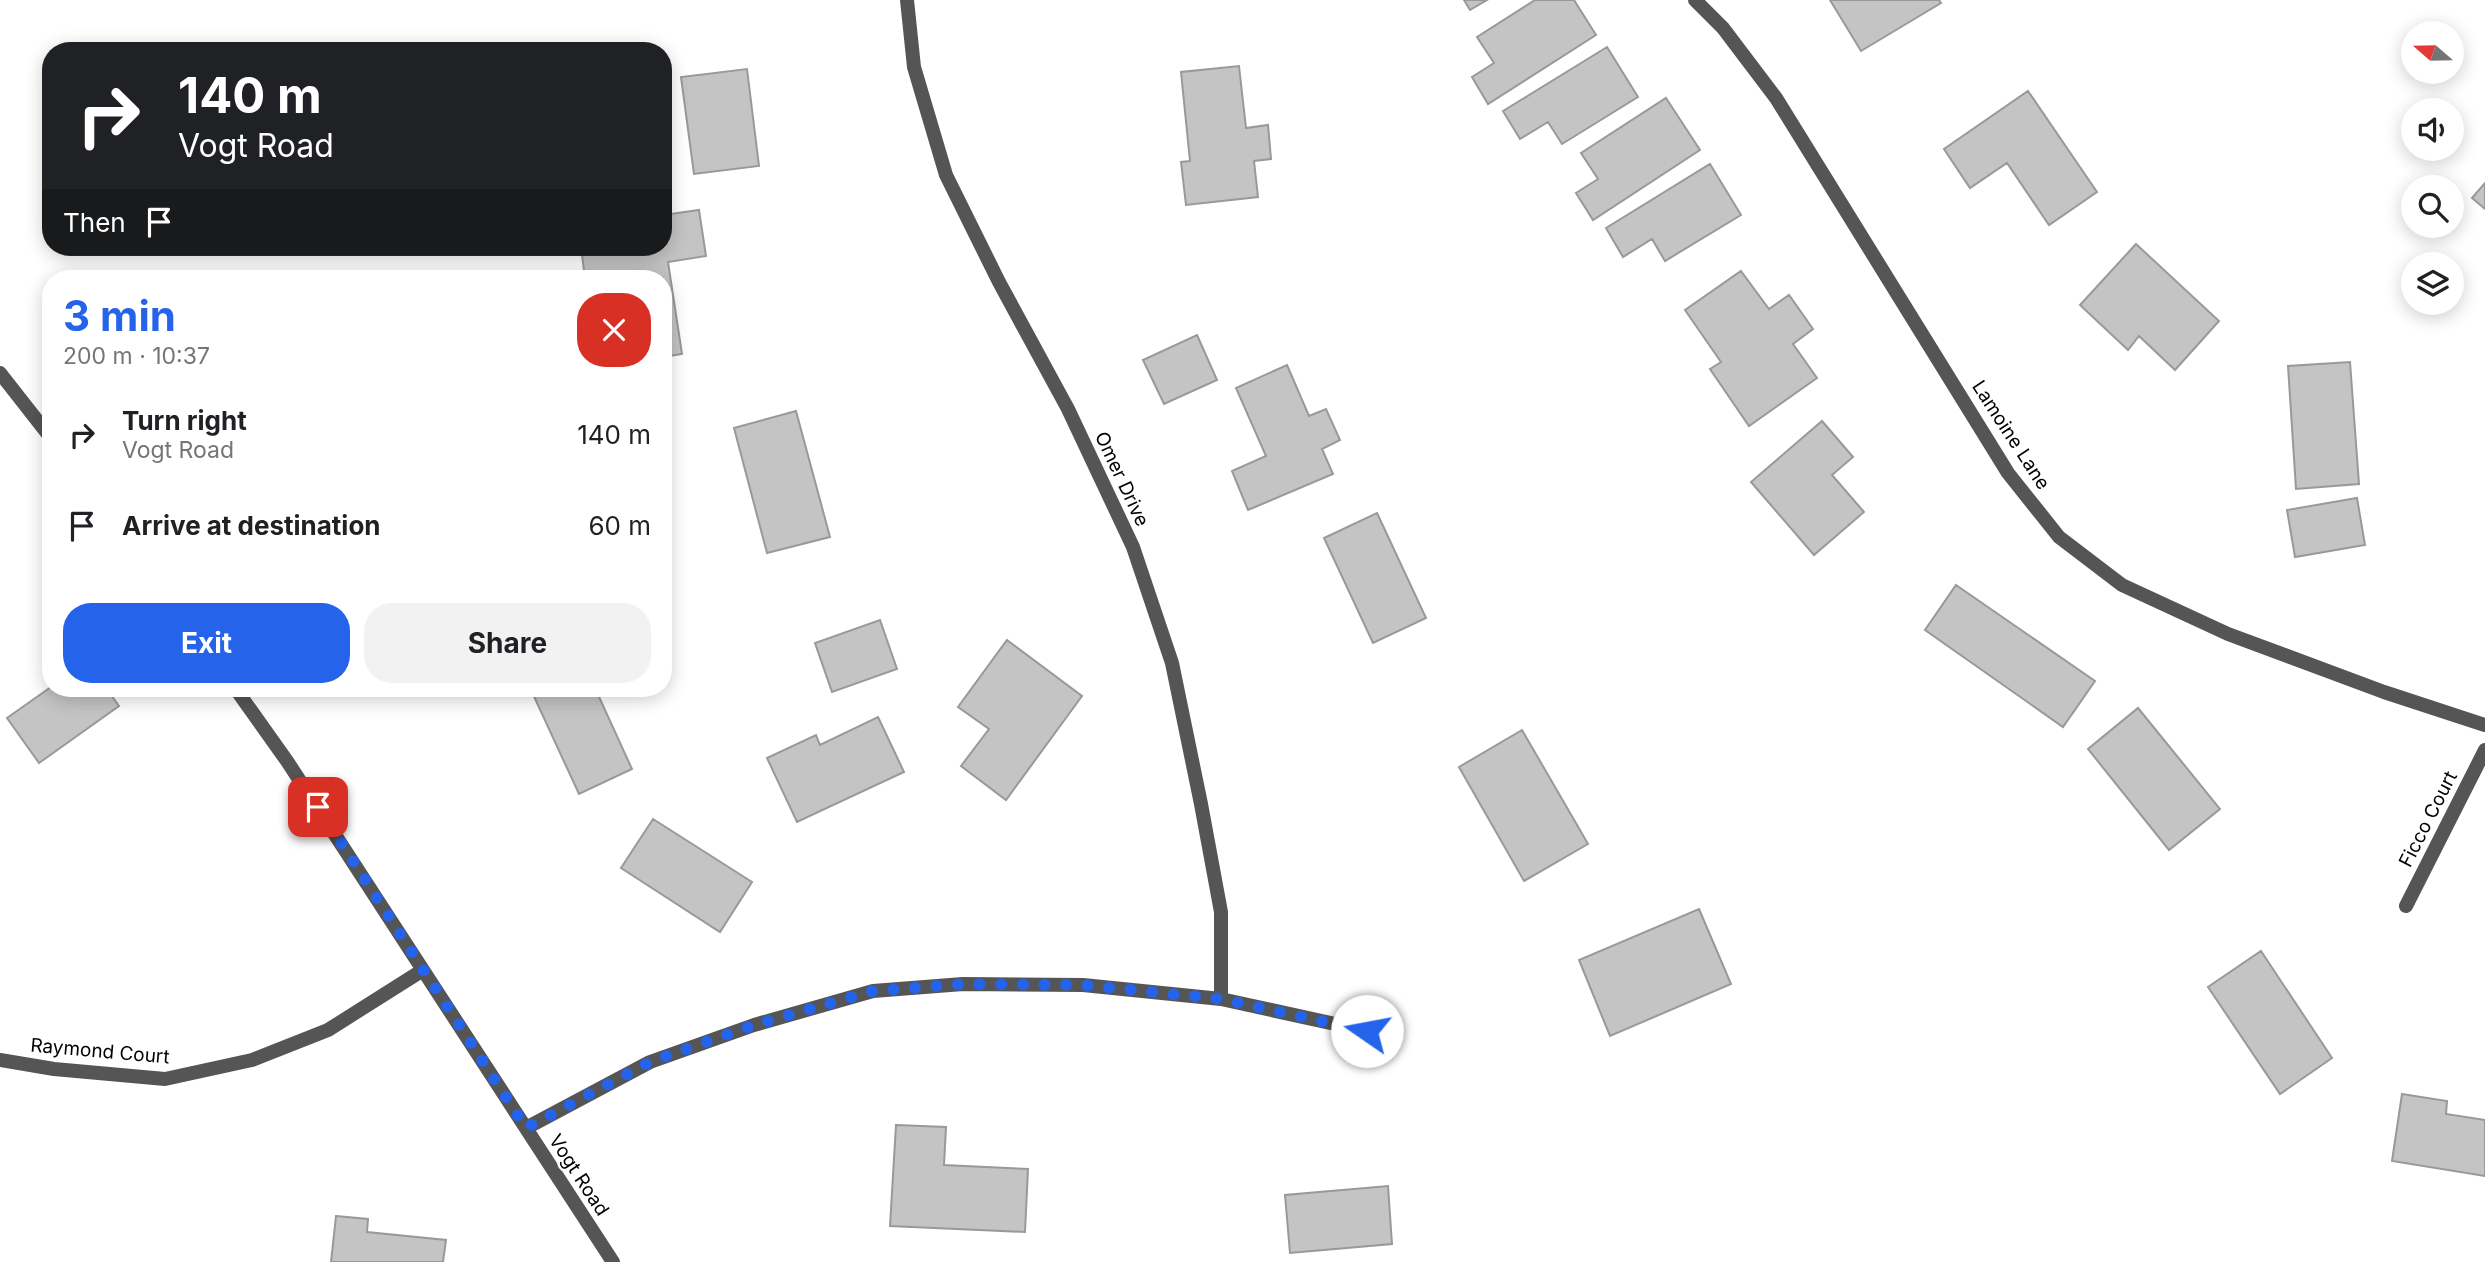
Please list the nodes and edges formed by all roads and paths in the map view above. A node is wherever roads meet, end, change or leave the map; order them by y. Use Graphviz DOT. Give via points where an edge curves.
graph roads {
  1 [pos="906,0"];
  2 [pos="1695,0"];
  3 [pos="0,373"];
  4 [pos="42,427"];
  5 [pos="241,697"];
  6 [pos="2485,725"];
  7 [pos="2485,750"];
  8 [pos="2406,906"];
  9 [pos="423,970"];
  10 [pos="1221,999"];
  11 [pos="1367,1031"];
  12 [pos="0,1060"];
  13 [pos="526,1128"];
  14 [pos="613,1262"];
  1 -- 10 [label="street, Omer Drive" via="914,66 946,175 1068,409 1127,535 1172,663 1221,912"];
  2 -- 6 [label="street, Lamoine Lane" via="1723,28 1776,98 2008,474 2059,537 2122,584 2228,634"];
  3 -- 4 [label="street"];
  5 -- 9 [label="street, Vogt Road"];
  7 -- 8 [label="street, Ficco Court"];
  9 -- 12 [label="street, Raymond Court" via="328,1030 252,1060 177,1077 68,1071"];
  9 -- 13 [label="street, Vogt Road"];
  10 -- 11 [label="street"];
  10 -- 13 [label="street" via="1083,985 963,984 873,991 754,1025 650,1062"];
  13 -- 14 [label="street, Vogt Road"];
}
